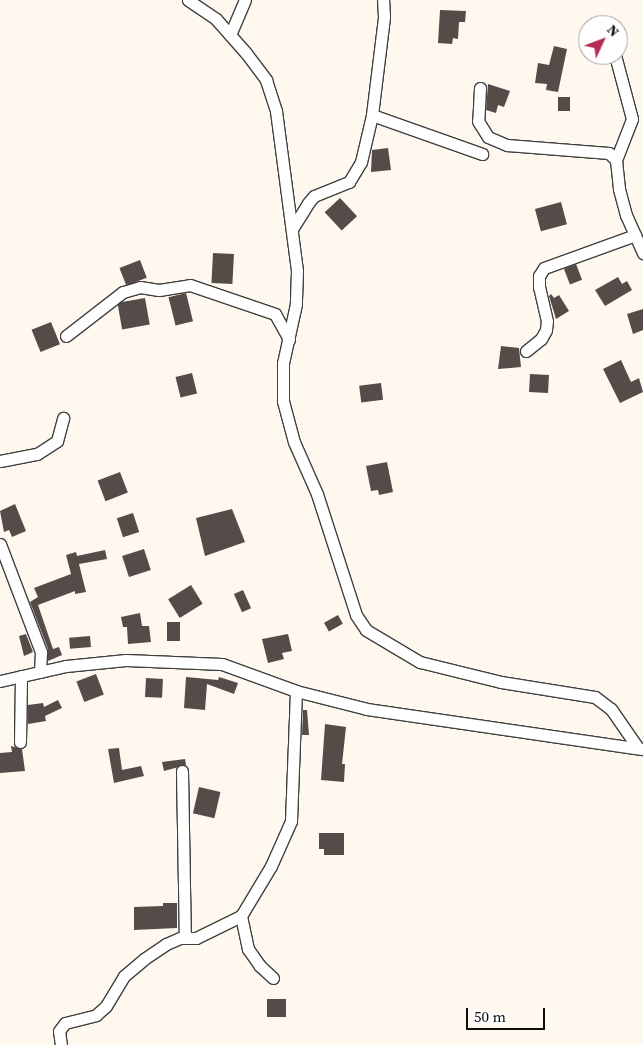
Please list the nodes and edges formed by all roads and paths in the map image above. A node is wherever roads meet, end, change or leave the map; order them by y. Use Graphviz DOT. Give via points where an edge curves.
graph roads {
  1 [pos="188,0"];
  2 [pos="245,0"];
  3 [pos="383,0"];
  4 [pos="230,35"];
  5 [pos="618,65"];
  6 [pos="480,88"];
  7 [pos="372,115"];
  8 [pos="482,154"];
  9 [pos="616,160"];
  10 [pos="292,229"];
  11 [pos="635,235"];
  12 [pos="643,253"];
  13 [pos="66,336"];
  14 [pos="289,339"];
  15 [pos="526,351"];
  16 [pos="63,418"];
  17 [pos="0,461"];
  18 [pos="0,544"];
  19 [pos="40,672"];
  20 [pos="21,676"];
  21 [pos="0,681"];
  22 [pos="296,690"];
  23 [pos="20,742"];
  24 [pos="641,748"];
  25 [pos="182,771"];
  26 [pos="241,916"];
  27 [pos="185,938"];
  28 [pos="273,978"];
  29 [pos="61,1045"];
  1 -- 4 [label="street" via="216,20"];
  2 -- 4 [label="street"];
  3 -- 7 [label="street" via="384,18"];
  4 -- 10 [label="street" via="266,80 276,111"];
  5 -- 9 [label="street" via="632,119"];
  6 -- 9 [label="street" via="478,121 488,137 507,145 609,153"];
  7 -- 8 [label="street"];
  7 -- 10 [label="street" via="368,140 356,173 343,186 314,196"];
  9 -- 11 [label="street" via="619,189"];
  10 -- 14 [label="street" via="297,271 296,304"];
  11 -- 12 [label="street"];
  11 -- 15 [label="street" via="544,268 540,287 546,330 541,340"];
  13 -- 14 [label="street" via="123,292 190,284 275,314"];
  14 -- 24 [label="street" via="283,363 283,401 294,442 317,494 356,615 366,630 420,662 501,682 595,697 611,709"];
  16 -- 17 [label="street" via="56,441 37,454"];
  18 -- 19 [label="street" via="40,652"];
  19 -- 20 [label="street"];
  19 -- 22 [label="street" via="116,661 169,660 222,664"];
  20 -- 21 [label="street"];
  20 -- 23 [label="street"];
  22 -- 24 [label="street" via="367,709"];
  22 -- 26 [label="street" via="291,821 275,858"];
  25 -- 27 [label="street"];
  26 -- 27 [label="street" via="217,930 196,938"];
  26 -- 28 [label="street" via="248,949"];
  27 -- 29 [label="street" via="166,944 124,976 106,1006 96,1015 65,1023 59,1031"];
}
